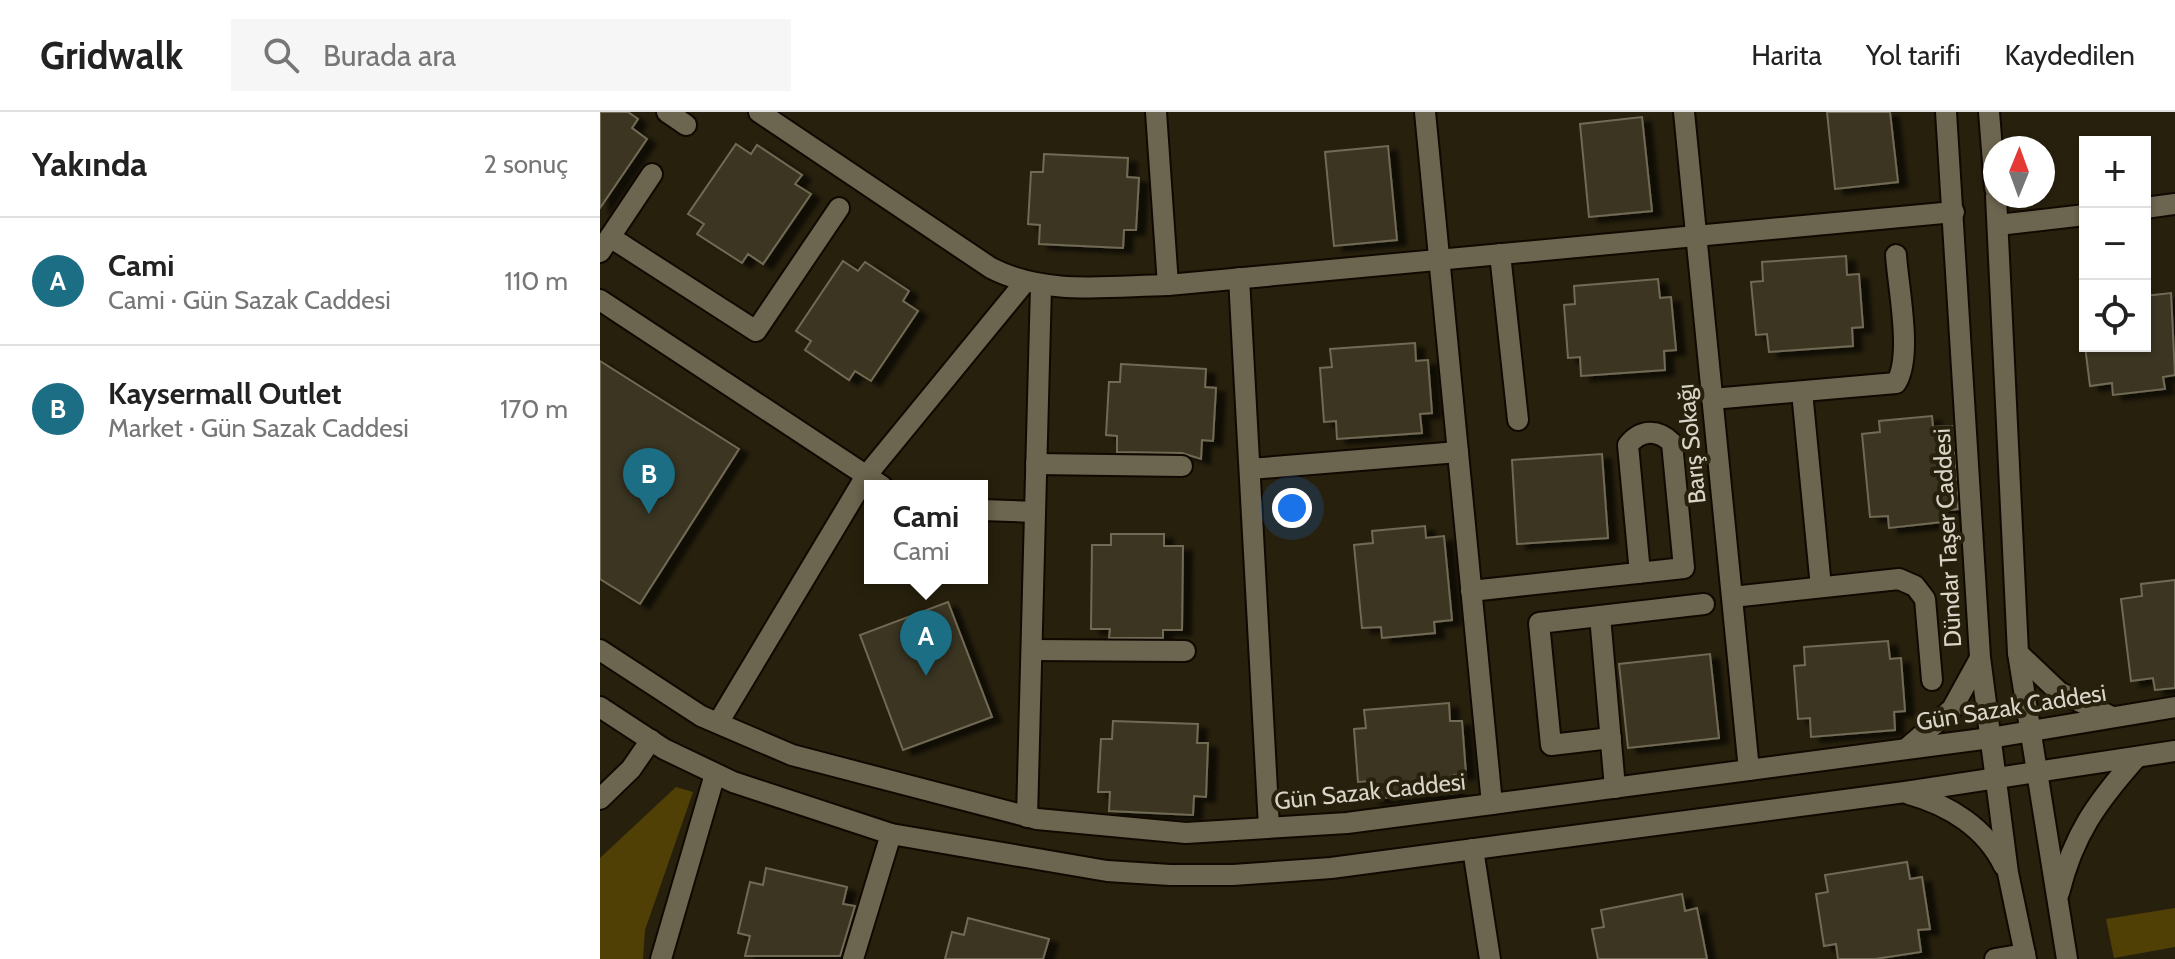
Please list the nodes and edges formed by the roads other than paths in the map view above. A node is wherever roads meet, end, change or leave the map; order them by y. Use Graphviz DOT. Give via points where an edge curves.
graph roads {
  1 [pos="667,112"];
  2 [pos="759,112"];
  3 [pos="1156,112"];
  4 [pos="1425,112"];
  5 [pos="1684,112"];
  6 [pos="1946,112"];
  7 [pos="1989,112"];
  8 [pos="686,125"];
  9 [pos="1991,136"];
  10 [pos="652,174"];
  11 [pos="2175,204"];
  12 [pos="2151,207"];
  13 [pos="839,208"];
  14 [pos="1997,208"];
  15 [pos="1954,212"];
  16 [pos="2079,216"];
  17 [pos="1998,225"];
  18 [pos="1697,236"];
  19 [pos="605,244"];
  20 [pos="1500,254"];
  21 [pos="1896,255"];
  22 [pos="1439,260"];
  23 [pos="1239,278"];
  24 [pos="1033,284"];
  25 [pos="1168,285"];
  26 [pos="600,300"];
  27 [pos="1802,392"];
  28 [pos="1712,399"];
  29 [pos="1518,420"];
  30 [pos="1458,452"];
  31 [pos="1036,464"];
  32 [pos="1182,466"];
  33 [pos="1250,469"];
  34 [pos="872,480"];
  35 [pos="875,480"];
  36 [pos="864,497"];
  37 [pos="988,510"];
  38 [pos="1035,512"];
  39 [pos="1640,573"];
  40 [pos="1821,587"];
  41 [pos="1471,591"];
  42 [pos="1732,597"];
  43 [pos="1704,604"];
  44 [pos="1600,616"];
  45 [pos="600,650"];
  46 [pos="1032,650"];
  47 [pos="1185,651"];
  48 [pos="2018,653"];
  49 [pos="1980,657"];
  50 [pos="1932,680"];
  51 [pos="600,707"];
  52 [pos="2175,707"];
  53 [pos="2114,717"];
  54 [pos="718,723"];
  55 [pos="2028,731"];
  56 [pos="1611,738"];
  57 [pos="1990,738"];
  58 [pos="651,740"];
  59 [pos="1902,751"];
  60 [pos="2175,751"];
  61 [pos="2136,758"];
  62 [pos="1749,770"];
  63 [pos="715,774"];
  64 [pos="2035,774"];
  65 [pos="1997,779"];
  66 [pos="1615,788"];
  67 [pos="1905,792"];
  68 [pos="600,799"];
  69 [pos="1492,804"];
  70 [pos="1027,817"];
  71 [pos="1269,827"];
  72 [pos="891,834"];
  73 [pos="1473,849"];
  74 [pos="2008,873"];
  75 [pos="2057,900"];
  76 [pos="2025,956"];
  77 [pos="661,959"];
  78 [pos="853,959"];
  79 [pos="1490,959"];
  80 [pos="1995,959"];
  81 [pos="2067,959"];
  1 -- 8 [label="street"];
  2 -- 24 [label="street" via="991,268"];
  3 -- 25 [label="street"];
  4 -- 22 [label="street"];
  5 -- 18 [label="street, Barış Sokağı"];
  6 -- 15 [label="street, Dündar Taşer Caddesi"];
  7 -- 9 [label="street"];
  10 -- 19 [label="street"];
  11 -- 12 [label="street"];
  13 -- 19 [label="street" via="756,331"];
  14 -- 17 [label="street"];
  15 -- 18 [label="street"];
  15 -- 49 [label="street, Dündar Taşer Caddesi"];
  16 -- 17 [label="street"];
  17 -- 48 [label="street"];
  18 -- 20 [label="street"];
  18 -- 28 [label="street, Barış Sokağı"];
  20 -- 22 [label="street"];
  20 -- 29 [label="street"];
  21 -- 27 [label="street" via="1904,354 1896,383"];
  22 -- 23 [label="street"];
  22 -- 30 [label="street"];
  23 -- 25 [label="street"];
  23 -- 33 [label="street"];
  24 -- 25 [label="street"];
  24 -- 31 [label="street"];
  24 -- 35 [label="street"];
  26 -- 34 [label="street"];
  27 -- 28 [label="street"];
  27 -- 40 [label="street"];
  28 -- 42 [label="street, Barış Sokağı"];
  30 -- 33 [label="street"];
  30 -- 41 [label="street"];
  31 -- 32 [label="street"];
  31 -- 38 [label="street"];
  33 -- 71 [label="street"];
  36 -- 54 [label="street"];
  37 -- 38 [label="street"];
  38 -- 46 [label="street"];
  39 -- 39 [label="street" via="1684,568 1672,443 1657,433 1640,434 1628,445"];
  39 -- 41 [label="street"];
  40 -- 42 [label="street"];
  40 -- 50 [label="street" via="1899,579 1915,586 1925,599"];
  41 -- 69 [label="street"];
  42 -- 62 [label="street, Barış Sokağı"];
  43 -- 44 [label="street"];
  44 -- 56 [label="street"];
  44 -- 56 [label="street" via="1539,623 1551,745"];
  45 -- 54 [label="street, Gün Sazak Caddesi"];
  46 -- 47 [label="street"];
  46 -- 70 [label="street"];
  48 -- 53 [label="street" via="2059,692"];
  48 -- 55 [label="street"];
  49 -- 57 [label="street, Dündar Taşer Caddesi"];
  49 -- 59 [label="street" via="1952,709"];
  51 -- 58 [label="street"];
  52 -- 53 [label="street, Gün Sazak Caddesi"];
  53 -- 55 [label="street, Gün Sazak Caddesi"];
  54 -- 70 [label="street, Gün Sazak Caddesi" via="792,755"];
  55 -- 57 [label="street, Gün Sazak Caddesi"];
  55 -- 64 [label="street"];
  56 -- 66 [label="street"];
  57 -- 59 [label="street, Gün Sazak Caddesi"];
  57 -- 65 [label="street, Dündar Taşer Caddesi"];
  58 -- 63 [label="street"];
  58 -- 68 [label="street"];
  59 -- 62 [label="street, Gün Sazak Caddesi"];
  60 -- 61 [label="street"];
  61 -- 64 [label="street"];
  61 -- 75 [label="street" via="2092,811 2068,854"];
  62 -- 66 [label="street, Gün Sazak Caddesi"];
  63 -- 72 [label="street"];
  63 -- 77 [label="street"];
  64 -- 65 [label="street"];
  64 -- 75 [label="street"];
  65 -- 67 [label="street"];
  65 -- 74 [label="street, Dündar Taşer Caddesi"];
  66 -- 69 [label="street, Gün Sazak Caddesi"];
  67 -- 73 [label="street"];
  67 -- 74 [label="street" via="1966,821 1991,844"];
  69 -- 71 [label="street, Gün Sazak Caddesi" via="1347,823"];
  70 -- 71 [label="street, Gün Sazak Caddesi" via="1186,833"];
  72 -- 73 [label="street" via="1107,871 1170,875 1294,872"];
  72 -- 78 [label="street"];
  73 -- 79 [label="street"];
  74 -- 76 [label="street, Dündar Taşer Caddesi"];
  75 -- 81 [label="street"];
  76 -- 80 [label="street"];
}
